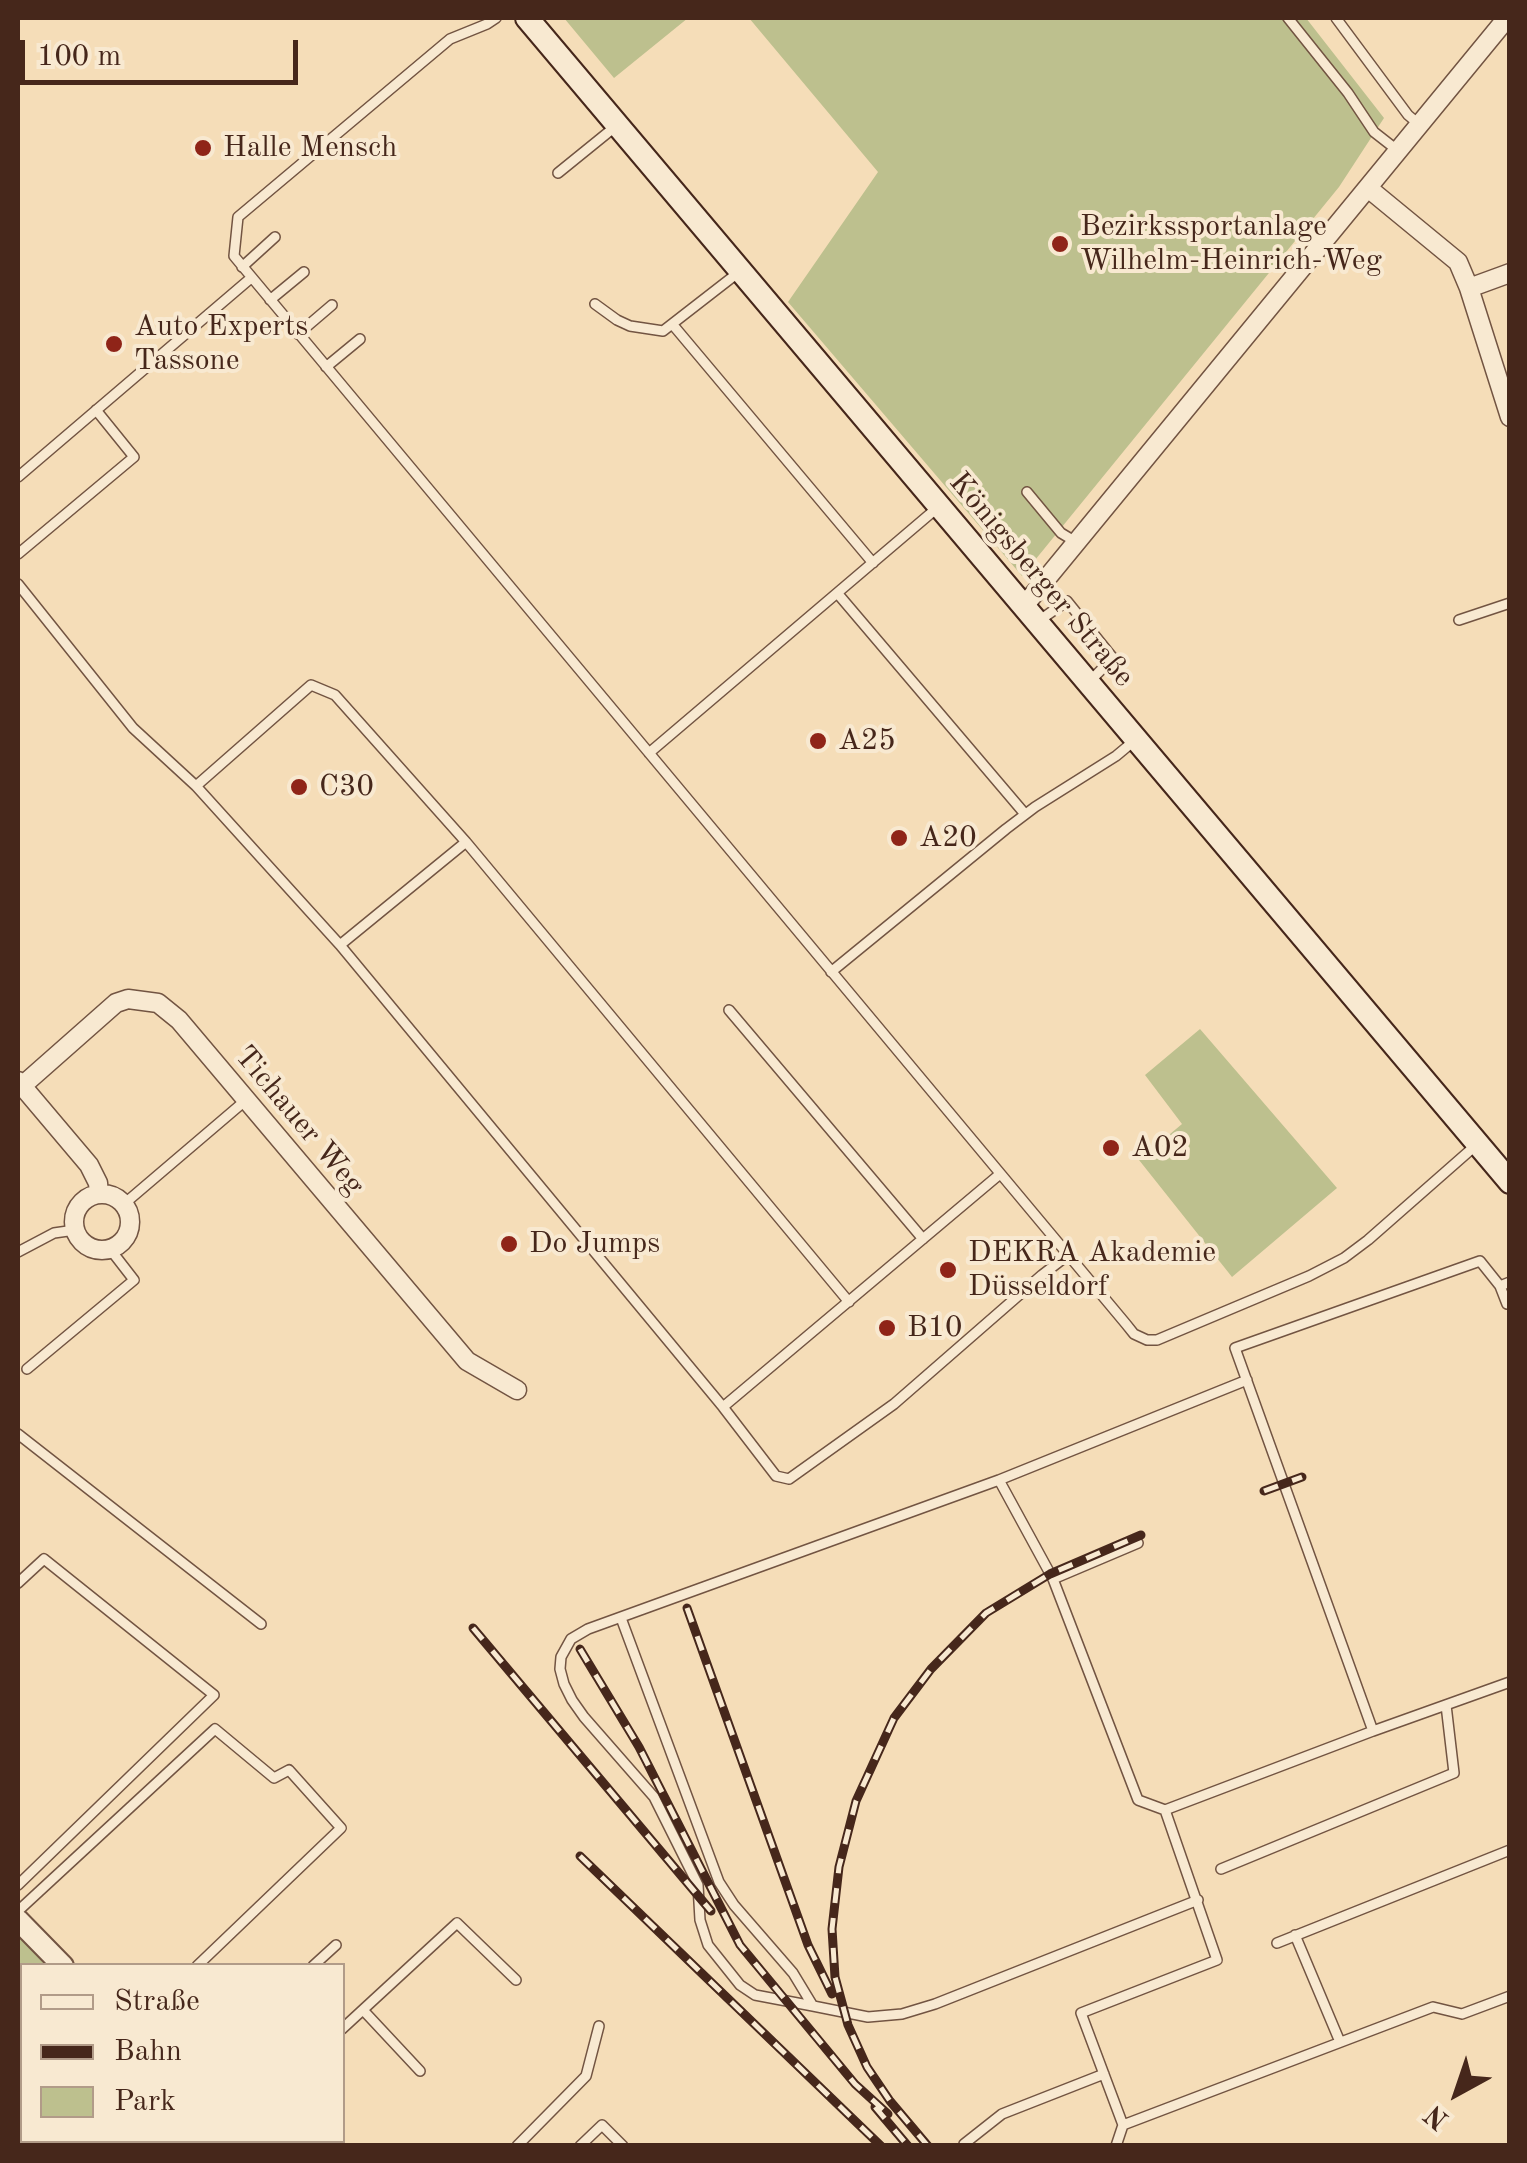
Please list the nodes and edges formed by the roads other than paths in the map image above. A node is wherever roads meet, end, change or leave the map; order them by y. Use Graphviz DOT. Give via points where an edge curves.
graph roads {
  1 [pos="496,18"];
  2 [pos="527,18"];
  3 [pos="1288,18"];
  4 [pos="1336,18"];
  5 [pos="1507,18"];
  6 [pos="618,124"];
  7 [pos="1420,126"];
  8 [pos="1398,150"];
  9 [pos="558,172"];
  10 [pos="1368,188"];
  11 [pos="276,237"];
  12 [pos="242,267"];
  13 [pos="741,271"];
  14 [pos="304,272"];
  15 [pos="1510,274"];
  16 [pos="251,278"];
  17 [pos="1469,288"];
  18 [pos="270,300"];
  19 [pos="596,304"];
  20 [pos="332,305"];
  21 [pos="673,325"];
  22 [pos="298,334"];
  23 [pos="360,338"];
  24 [pos="326,367"];
  25 [pos="96,410"];
  26 [pos="1510,417"];
  27 [pos="18,478"];
  28 [pos="1027,492"];
  29 [pos="939,506"];
  30 [pos="1076,542"];
  31 [pos="18,554"];
  32 [pos="873,563"];
  33 [pos="18,584"];
  34 [pos="838,594"];
  35 [pos="1510,602"];
  36 [pos="1030,614"];
  37 [pos="1459,620"];
  38 [pos="1088,683"];
  39 [pos="1136,739"];
  40 [pos="648,753"];
  41 [pos="196,786"];
  42 [pos="1026,814"];
  43 [pos="466,842"];
  44 [pos="340,945"];
  45 [pos="831,972"];
  46 [pos="730,1010"];
  47 [pos="20,1084"];
  48 [pos="246,1100"];
  49 [pos="1478,1144"];
  50 [pos="1000,1174"];
  51 [pos="1510,1182"];
  52 [pos="99,1194"];
  53 [pos="124,1204"];
  54 [pos="75,1230"];
  55 [pos="923,1240"];
  56 [pos="110,1249"];
  57 [pos="18,1252"];
  58 [pos="1068,1255"];
  59 [pos="1505,1284"];
  60 [pos="849,1302"];
  61 [pos="1507,1304"];
  62 [pos="28,1369"];
  63 [pos="1247,1380"];
  64 [pos="518,1390"];
  65 [pos="723,1408"];
  66 [pos="18,1434"];
  67 [pos="998,1480"];
  68 [pos="1138,1543"];
  69 [pos="1052,1580"];
  70 [pos="18,1584"];
  71 [pos="620,1618"];
  72 [pos="260,1624"];
  73 [pos="1510,1682"];
  74 [pos="1446,1705"];
  75 [pos="1374,1731"];
  76 [pos="1165,1810"];
  77 [pos="1510,1850"];
  78 [pos="1221,1869"];
  79 [pos="18,1884"];
  80 [pos="1198,1900"];
  81 [pos="18,1911"];
  82 [pos="18,1920"];
  83 [pos="1296,1936"];
  84 [pos="1277,1943"];
  85 [pos="336,1945"];
  86 [pos="60,1963"];
  87 [pos="200,1963"];
  88 [pos="316,1963"];
  89 [pos="516,1980"];
  90 [pos="1510,1996"];
  91 [pos="813,2006"];
  92 [pos="363,2010"];
  93 [pos="345,2025"];
  94 [pos="598,2026"];
  95 [pos="1340,2042"];
  96 [pos="420,2071"];
  97 [pos="1104,2074"];
  98 [pos="1122,2125"];
  99 [pos="964,2144"];
  100 [pos="517,2146"];
  101 [pos="580,2146"];
  102 [pos="623,2146"];
  103 [pos="1116,2146"];
  1 -- 12 [label="lane" via="450,39 238,217 234,256"];
  2 -- 6 [label="main road, Königsberger Straße"];
  3 -- 8 [label="lane" via="1374,132"];
  4 -- 7 [label="lane"];
  5 -- 7 [label="street"];
  6 -- 9 [label="lane"];
  6 -- 13 [label="main road, Königsberger Straße"];
  7 -- 8 [label="street"];
  8 -- 10 [label="street"];
  10 -- 17 [label="street" via="1458,262"];
  10 -- 30 [label="street"];
  11 -- 12 [label="lane"];
  12 -- 16 [label="lane"];
  13 -- 21 [label="lane"];
  13 -- 29 [label="main road, Königsberger Straße"];
  14 -- 18 [label="lane"];
  15 -- 17 [label="street"];
  16 -- 18 [label="lane"];
  16 -- 25 [label="lane"];
  17 -- 26 [label="street"];
  18 -- 22 [label="lane"];
  19 -- 21 [label="lane" via="645,330"];
  20 -- 22 [label="lane"];
  21 -- 32 [label="lane"];
  22 -- 24 [label="lane"];
  23 -- 24 [label="lane"];
  24 -- 40 [label="lane"];
  25 -- 27 [label="lane"];
  25 -- 31 [label="lane" via="134,456"];
  28 -- 30 [label="lane"];
  29 -- 32 [label="lane"];
  29 -- 36 [label="main road, Königsberger Straße"];
  30 -- 36 [label="street"];
  32 -- 34 [label="lane"];
  33 -- 41 [label="lane" via="133,728"];
  34 -- 40 [label="lane"];
  34 -- 42 [label="lane"];
  35 -- 37 [label="lane"];
  36 -- 38 [label="main road, Königsberger Straße"];
  36 -- 38 [label="lane" via="1067,601 1114,658"];
  38 -- 39 [label="main road, Königsberger Straße"];
  39 -- 42 [label="lane"];
  39 -- 49 [label="main road, Königsberger Straße"];
  40 -- 45 [label="lane"];
  41 -- 43 [label="lane" via="311,685 335,695"];
  41 -- 44 [label="lane"];
  42 -- 45 [label="lane"];
  43 -- 44 [label="lane"];
  43 -- 60 [label="lane"];
  44 -- 65 [label="lane"];
  45 -- 50 [label="lane"];
  46 -- 55 [label="lane"];
  47 -- 48 [label="street, Tichauer Weg" via="128,999 171,1012"];
  47 -- 52 [label="street, Tichauer Weg" via="90,1165"];
  48 -- 53 [label="lane"];
  48 -- 64 [label="street, Tichauer Weg" via="467,1361"];
  49 -- 51 [label="main road, Königsberger Straße"];
  49 -- 58 [label="lane" via="1344,1258 1158,1340 1134,1334"];
  50 -- 55 [label="lane"];
  50 -- 58 [label="lane"];
  52 -- 53 [label="street"];
  52 -- 54 [label="street" via="78,1206"];
  53 -- 56 [label="street" via="128,1233"];
  54 -- 56 [label="street" via="92,1248"];
  54 -- 57 [label="lane"];
  55 -- 60 [label="lane"];
  56 -- 62 [label="lane" via="134,1280"];
  58 -- 65 [label="lane" via="905,1395 789,1479 776,1476"];
  59 -- 61 [label="lane"];
  59 -- 63 [label="lane" via="1480,1260 1235,1348"];
  60 -- 65 [label="lane"];
  63 -- 67 [label="lane"];
  63 -- 75 [label="lane"];
  66 -- 72 [label="lane"];
  67 -- 69 [label="lane"];
  67 -- 71 [label="lane"];
  68 -- 69 [label="lane"];
  69 -- 76 [label="lane" via="1138,1800"];
  70 -- 79 [label="lane" via="44,1559 214,1696"];
  71 -- 91 [label="lane" via="719,1882"];
  71 -- 91 [label="lane" via="566,1646 560,1668 572,1700 654,1798 698,1885 703,1932 724,1968 756,1995"];
  73 -- 74 [label="lane"];
  74 -- 75 [label="lane"];
  74 -- 78 [label="lane" via="1454,1774"];
  75 -- 76 [label="lane"];
  76 -- 80 [label="lane"];
  77 -- 83 [label="lane"];
  80 -- 91 [label="lane" via="902,2014 868,2017"];
  80 -- 97 [label="lane" via="1217,1960 1082,2013"];
  81 -- 87 [label="lane" via="215,1729 274,1778 290,1770 341,1828"];
  82 -- 86 [label="street"];
  83 -- 84 [label="lane"];
  83 -- 95 [label="lane"];
  85 -- 88 [label="lane"];
  89 -- 92 [label="lane" via="457,1923"];
  90 -- 95 [label="lane" via="1462,2014 1433,2007"];
  92 -- 93 [label="lane"];
  92 -- 96 [label="lane"];
  94 -- 100 [label="lane" via="586,2076"];
  95 -- 98 [label="lane"];
  97 -- 98 [label="lane"];
  97 -- 99 [label="lane" via="1002,2114"];
  98 -- 103 [label="lane"];
  101 -- 102 [label="lane" via="602,2124"];
}
